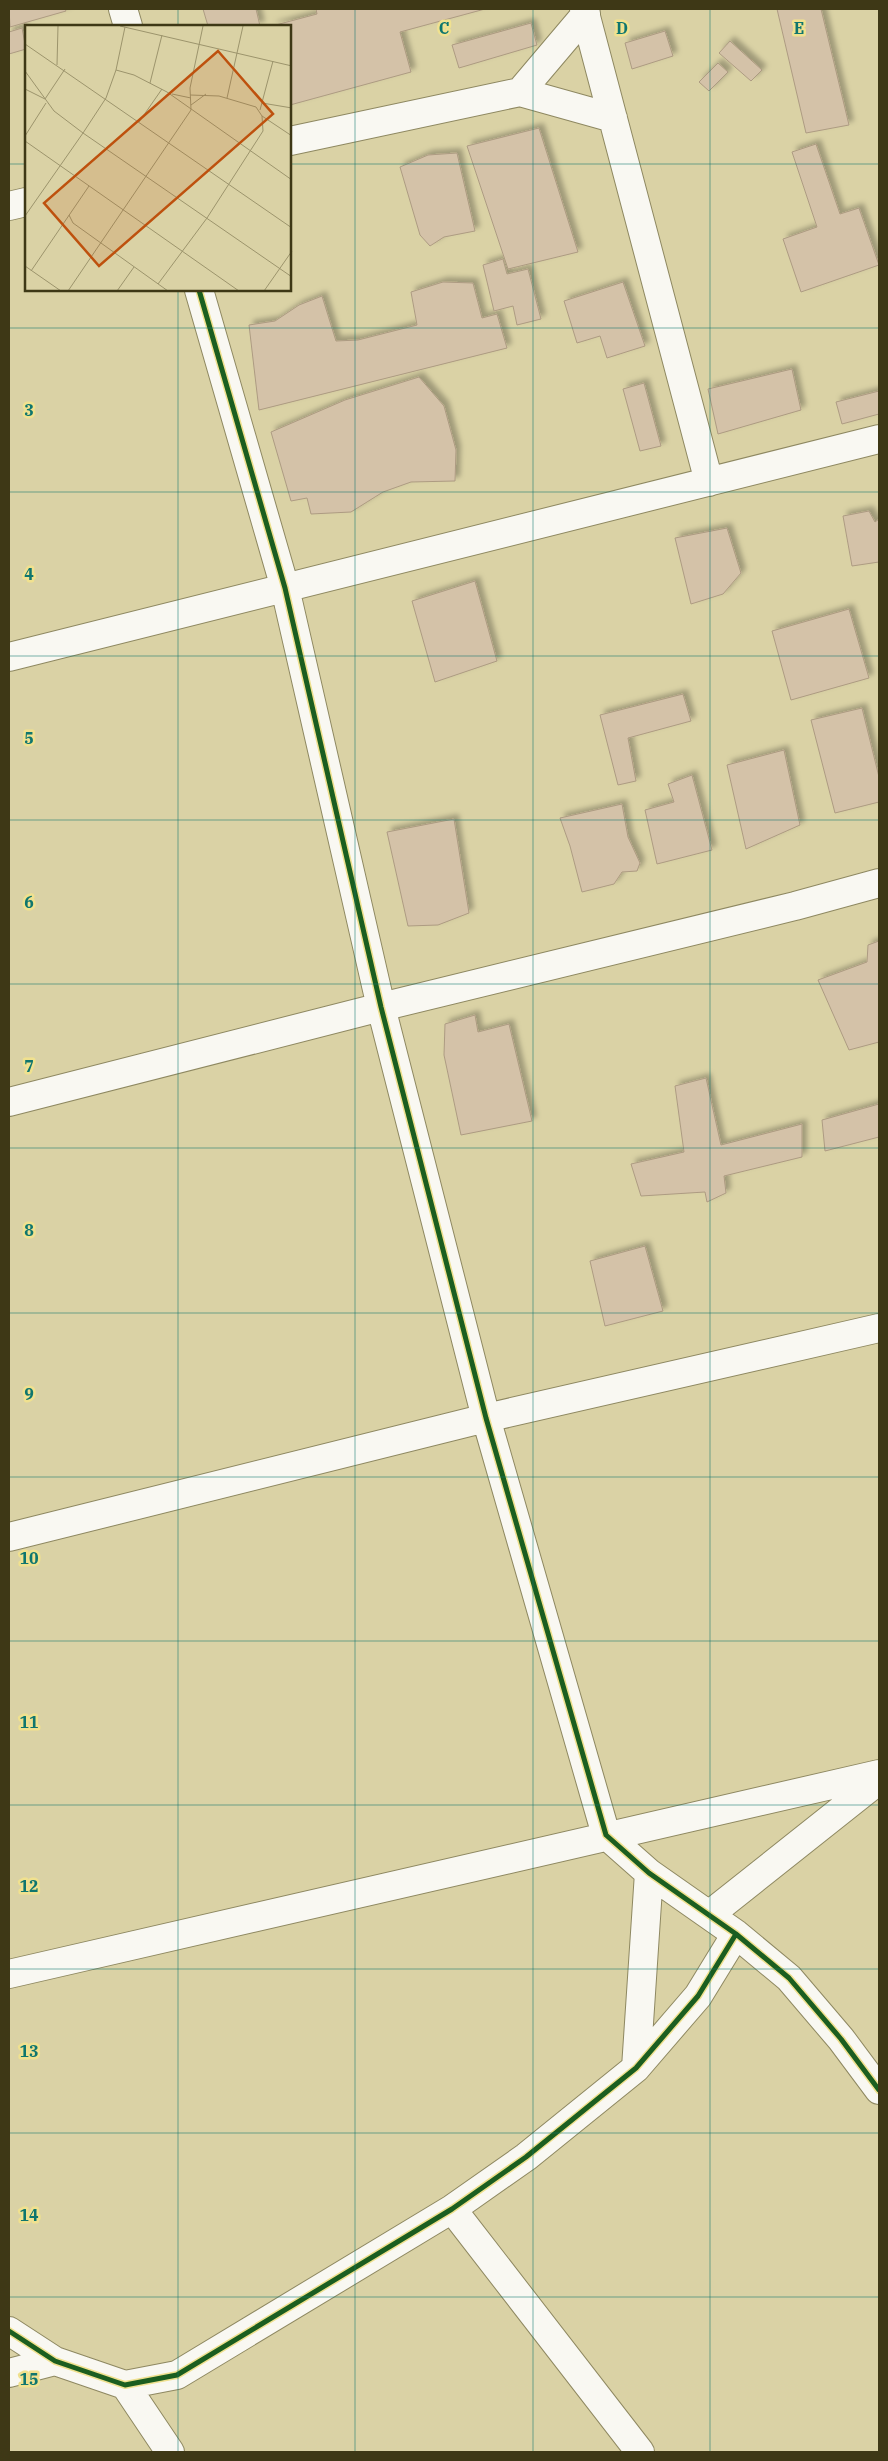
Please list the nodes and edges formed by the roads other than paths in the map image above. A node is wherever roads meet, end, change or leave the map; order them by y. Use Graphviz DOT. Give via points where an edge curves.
graph roads {
  1 [pos="123,9"];
  2 [pos="585,11"];
  3 [pos="128,25"];
  4 [pos="520,92"];
  5 [pos="613,118"];
  6 [pos="291,141"];
  7 [pos="25,202"];
  8 [pos="9,206"];
  9 [pos="199,291"];
  10 [pos="879,439"];
  11 [pos="709,482"];
  12 [pos="285,588"];
  13 [pos="9,657"];
  14 [pos="879,883"];
  15 [pos="381,1007"];
  16 [pos="9,1102"];
  17 [pos="878,1334"];
  18 [pos="486,1418"];
  19 [pos="9,1537"];
  20 [pos="879,1774"];
  21 [pos="879,1780"];
  22 [pos="606,1835"];
  23 [pos="649,1873"];
  24 [pos="709,1915"];
  25 [pos="736,1934"];
  26 [pos="9,1974"];
  27 [pos="636,2068"];
  28 [pos="879,2090"];
  29 [pos="452,2209"];
  30 [pos="9,2332"];
  31 [pos="56,2361"];
  32 [pos="9,2373"];
  33 [pos="125,2385"];
  34 [pos="170,2452"];
  35 [pos="640,2452"];
  1 -- 3 [label="street"];
  2 -- 4 [label="street"];
  2 -- 5 [label="street"];
  4 -- 5 [label="street"];
  4 -- 6 [label="street"];
  5 -- 11 [label="street"];
  7 -- 8 [label="street"];
  9 -- 12 [label="street"];
  10 -- 11 [label="street"];
  11 -- 12 [label="street"];
  12 -- 13 [label="street"];
  12 -- 15 [label="street"];
  14 -- 15 [label="street"];
  15 -- 16 [label="street"];
  15 -- 18 [label="street"];
  17 -- 18 [label="street"];
  18 -- 19 [label="street"];
  18 -- 22 [label="street"];
  20 -- 22 [label="street"];
  21 -- 24 [label="street"];
  22 -- 23 [label="street"];
  22 -- 26 [label="street"];
  23 -- 24 [label="street"];
  23 -- 27 [label="street"];
  24 -- 25 [label="street"];
  25 -- 27 [label="street" via="698,1996"];
  25 -- 28 [label="street" via="788,1978 841,2039"];
  27 -- 29 [label="street" via="526,2157"];
  29 -- 33 [label="street" via="177,2374"];
  29 -- 35 [label="street"];
  30 -- 31 [label="street"];
  31 -- 32 [label="street"];
  31 -- 33 [label="street"];
  33 -- 34 [label="street"];
}
